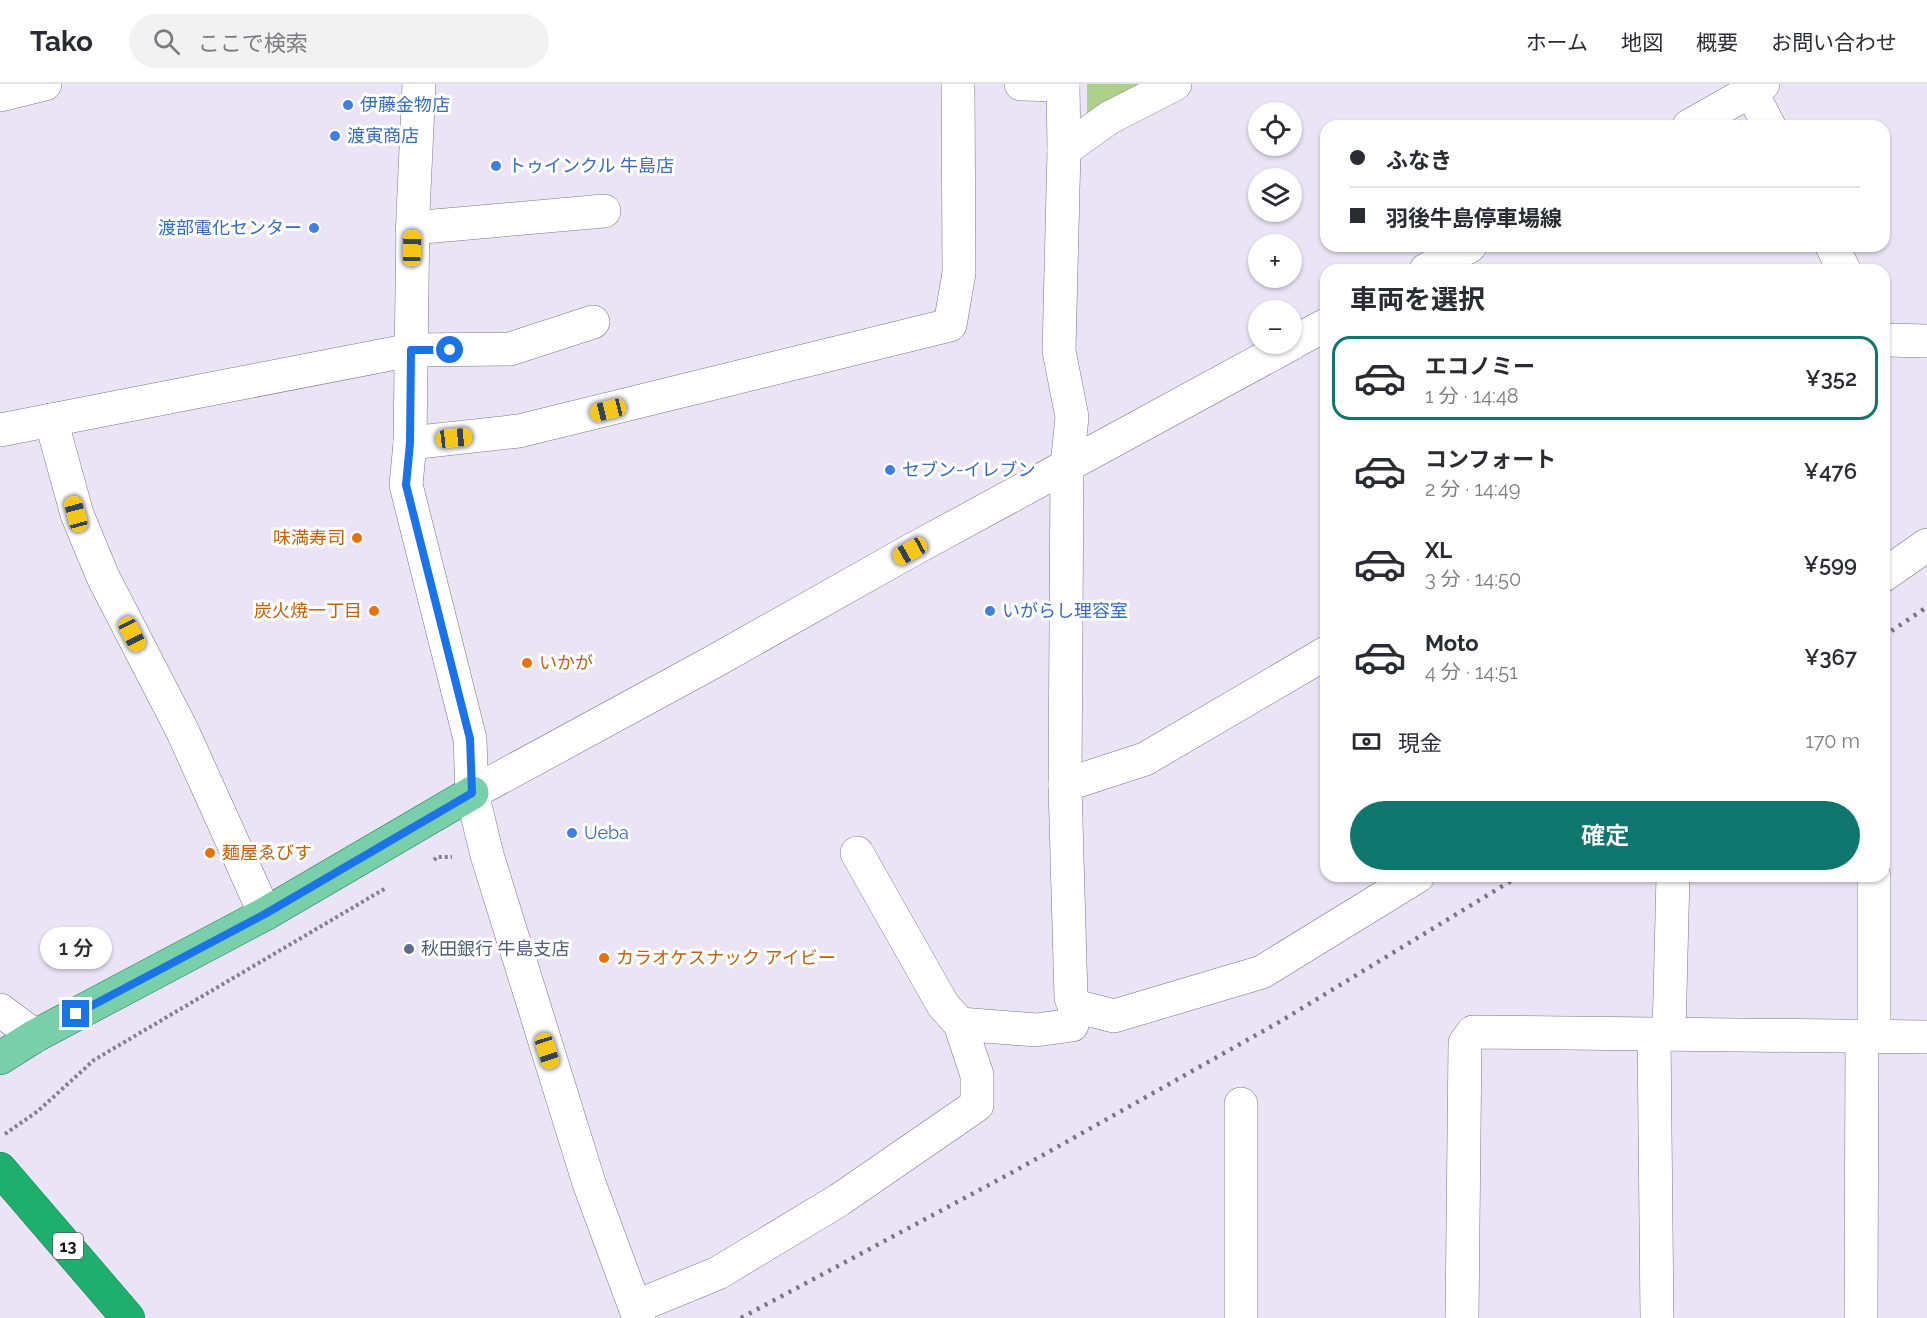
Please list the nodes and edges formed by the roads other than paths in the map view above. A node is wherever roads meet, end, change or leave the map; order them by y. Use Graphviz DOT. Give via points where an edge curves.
graph roads {
  1 [pos="45,84"];
  2 [pos="420,84"];
  3 [pos="958,84"];
  4 [pos="1021,84"];
  5 [pos="1175,84"];
  6 [pos="1063,85"];
  7 [pos="1755,86"];
  8 [pos="0,95"];
  9 [pos="1699,120"];
  10 [pos="1767,120"];
  11 [pos="1064,150"];
  12 [pos="604,211"];
  13 [pos="412,228"];
  14 [pos="1459,252"];
  15 [pos="1437,264"];
  16 [pos="593,322"];
  17 [pos="1320,328"];
  18 [pos="1302,337"];
  19 [pos="1890,340"];
  20 [pos="1927,341"];
  21 [pos="411,350"];
  22 [pos="1271,354"];
  23 [pos="51,420"];
  24 [pos="0,430"];
  25 [pos="410,443"];
  26 [pos="1067,466"];
  27 [pos="1927,545"];
  28 [pos="1890,571"];
  29 [pos="1320,657"];
  30 [pos="1065,785"];
  31 [pos="472,793"];
  32 [pos="858,853"];
  33 [pos="1408,882"];
  34 [pos="1673,882"];
  35 [pos="1874,882"];
  36 [pos="265,914"];
  37 [pos="1076,1006"];
  38 [pos="0,1010"];
  39 [pos="960,1024"];
  40 [pos="1662,1034"];
  41 [pos="35,1036"];
  42 [pos="1868,1037"];
  43 [pos="1927,1037"];
  44 [pos="0,1058"];
  45 [pos="1241,1104"];
  46 [pos="3,1172"];
  47 [pos="637,1313"];
  48 [pos="128,1318"];
  49 [pos="1241,1318"];
  50 [pos="1462,1318"];
  51 [pos="1657,1318"];
  52 [pos="1861,1318"];
  1 -- 8 [label="street"];
  2 -- 13 [label="street"];
  3 -- 25 [label="street" via="959,273 950,325 519,431"];
  4 -- 6 [label="street"];
  5 -- 11 [label="street" via="1109,118"];
  6 -- 11 [label="street"];
  7 -- 9 [label="street"];
  7 -- 10 [label="street"];
  11 -- 26 [label="street" via="1059,351 1071,417"];
  12 -- 13 [label="street"];
  13 -- 21 [label="street"];
  14 -- 15 [label="street"];
  16 -- 21 [label="street" via="510,349"];
  17 -- 18 [label="street"];
  19 -- 20 [label="street"];
  21 -- 23 [label="street"];
  21 -- 25 [label="street"];
  22 -- 26 [label="street"];
  23 -- 24 [label="street"];
  23 -- 36 [label="street" via="76,514 103,577 182,730"];
  25 -- 31 [label="street" via="406,485 470,739"];
  26 -- 30 [label="street"];
  26 -- 31 [label="street"];
  27 -- 28 [label="street"];
  29 -- 30 [label="street" via="1145,759"];
  30 -- 37 [label="street" via="1071,998"];
  31 -- 36 [label="main road"];
  31 -- 47 [label="street" via="487,855 589,1183"];
  32 -- 39 [label="street" via="943,1005"];
  33 -- 37 [label="street" via="1262,972 1114,1016"];
  34 -- 40 [label="street"];
  35 -- 42 [label="street"];
  36 -- 41 [label="main road"];
  37 -- 39 [label="street" via="1072,1025 1036,1030"];
  38 -- 41 [label="street"];
  39 -- 47 [label="street" via="976,1075 977,1105 839,1200 728,1267"];
  40 -- 42 [label="street"];
  40 -- 50 [label="street" via="1473,1032 1465,1043"];
  40 -- 51 [label="street"];
  41 -- 44 [label="main road"];
  42 -- 43 [label="street"];
  42 -- 52 [label="street"];
  45 -- 49 [label="street"];
  46 -- 48 [label="highway, 13"];
}
